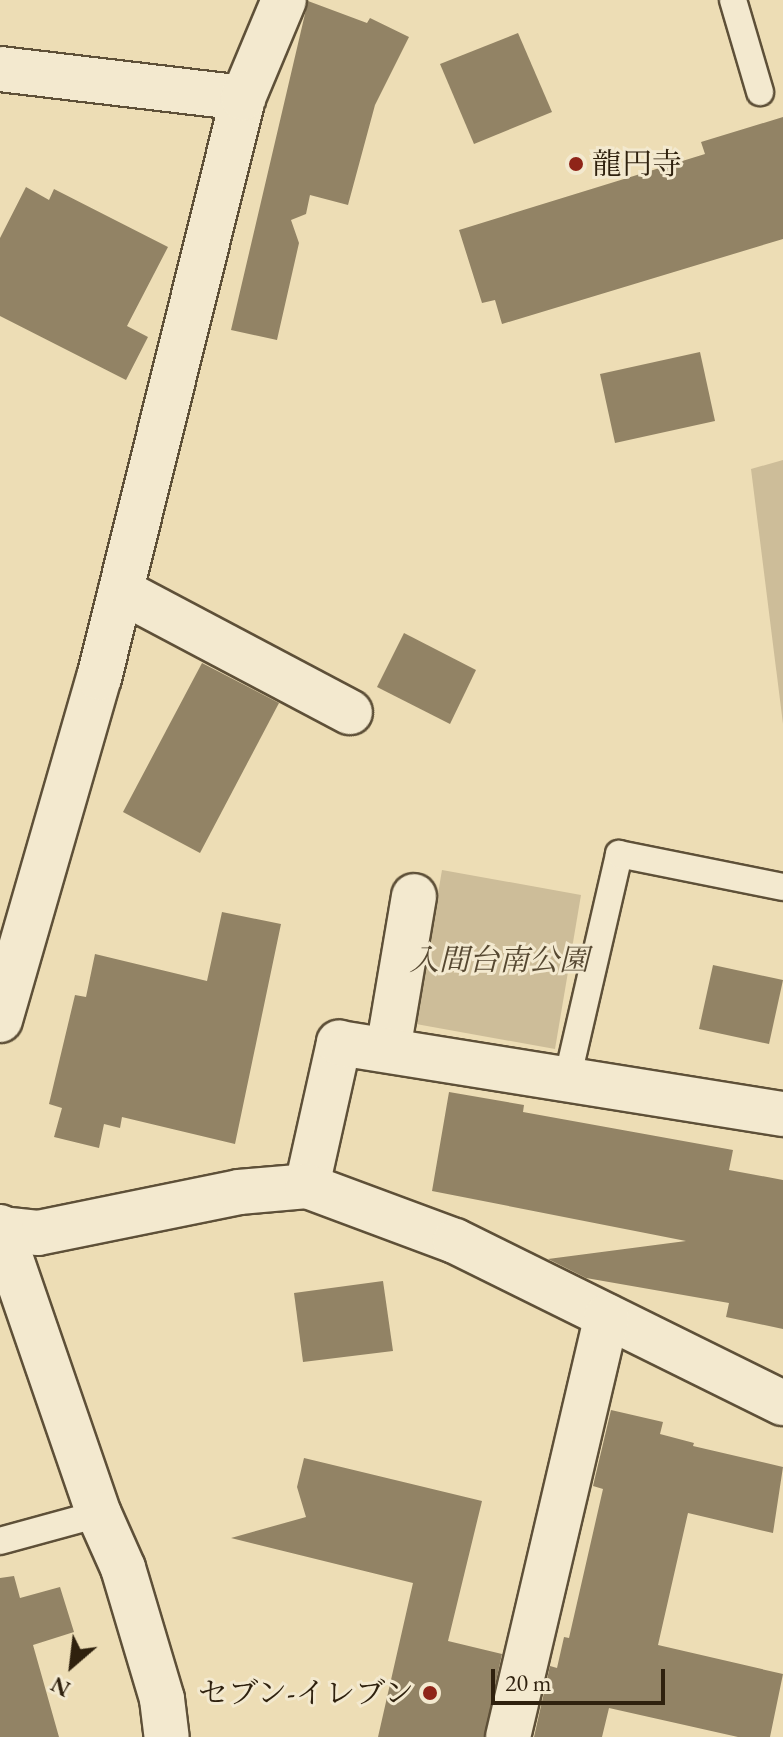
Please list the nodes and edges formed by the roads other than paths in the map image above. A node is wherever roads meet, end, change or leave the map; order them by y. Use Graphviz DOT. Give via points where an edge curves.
graph roads {
  1 [pos="284,0"];
  2 [pos="733,0"];
  3 [pos="0,69"];
  4 [pos="760,92"];
  5 [pos="243,98"];
  6 [pos="121,591"];
  7 [pos="350,712"];
  8 [pos="783,887"];
  9 [pos="414,896"];
  10 [pos="0,1020"];
  11 [pos="388,1050"];
  12 [pos="567,1080"];
  13 [pos="783,1114"];
  14 [pos="307,1186"];
  15 [pos="0,1228"];
  16 [pos="607,1316"];
  17 [pos="783,1403"];
  18 [pos="99,1514"];
  19 [pos="0,1541"];
  20 [pos="167,1737"];
  21 [pos="508,1737"];
  1 -- 5 [label="street"];
  2 -- 4 [label="lane"];
  3 -- 5 [label="street"];
  5 -- 6 [label="street"];
  6 -- 7 [label="street"];
  6 -- 10 [label="street"];
  8 -- 12 [label="lane" via="619,854"];
  9 -- 11 [label="street"];
  11 -- 12 [label="street"];
  11 -- 14 [label="street" via="339,1043"];
  12 -- 13 [label="street"];
  14 -- 15 [label="street" via="239,1192 38,1233"];
  14 -- 16 [label="street" via="455,1241"];
  15 -- 18 [label="street"];
  16 -- 17 [label="street"];
  16 -- 21 [label="street"];
  18 -- 19 [label="lane"];
  18 -- 20 [label="street" via="123,1568 162,1699"];
}
